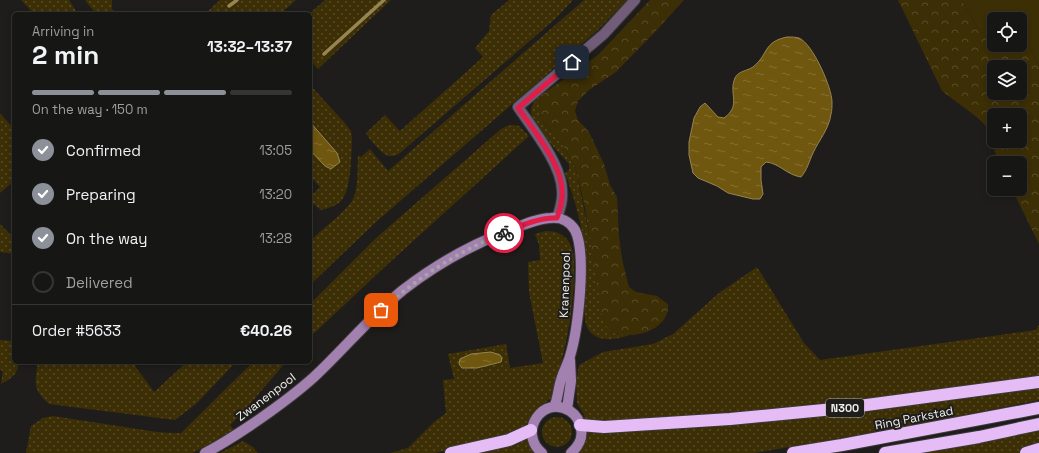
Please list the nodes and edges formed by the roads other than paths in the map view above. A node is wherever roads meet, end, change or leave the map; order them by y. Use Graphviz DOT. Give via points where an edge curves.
graph roads {
  1 [pos="635,0"];
  2 [pos="557,218"];
  3 [pos="570,356"];
  4 [pos="1039,382"];
  5 [pos="554,407"];
  6 [pos="1039,408"];
  7 [pos="567,409"];
  8 [pos="580,424"];
  9 [pos="1039,424"];
  10 [pos="531,430"];
  11 [pos="1039,449"];
  12 [pos="205,453"];
  13 [pos="450,453"];
  14 [pos="542,453"];
  15 [pos="571,453"];
  16 [pos="793,453"];
  17 [pos="885,453"];
  18 [pos="1026,453"];
  1 -- 2 [label="street" via="604,34 518,108 541,140 559,174 562,191"];
  2 -- 3 [label="street, Kranenpool" via="569,223 574,230 580,254 578,315"];
  2 -- 12 [label="street, Zwanenpool" via="539,220 492,237 428,273 381,310 314,377 282,404"];
  3 -- 5 [label="street, Kranenpool" via="561,378"];
  3 -- 7 [label="street, Kranenpool" via="572,380"];
  4 -- 8 [label="highway, N300" via="844,408 768,415 604,427"];
  5 -- 7 [label="street"];
  5 -- 10 [label="street" via="538,415"];
  6 -- 16 [label="highway, Ring Parkstad"];
  7 -- 8 [label="street"];
  8 -- 15 [label="street" via="580,440"];
  9 -- 17 [label="highway"];
  10 -- 13 [label="highway" via="509,440"];
  10 -- 14 [label="street" via="535,446"];
  11 -- 18 [label="highway"];
}
